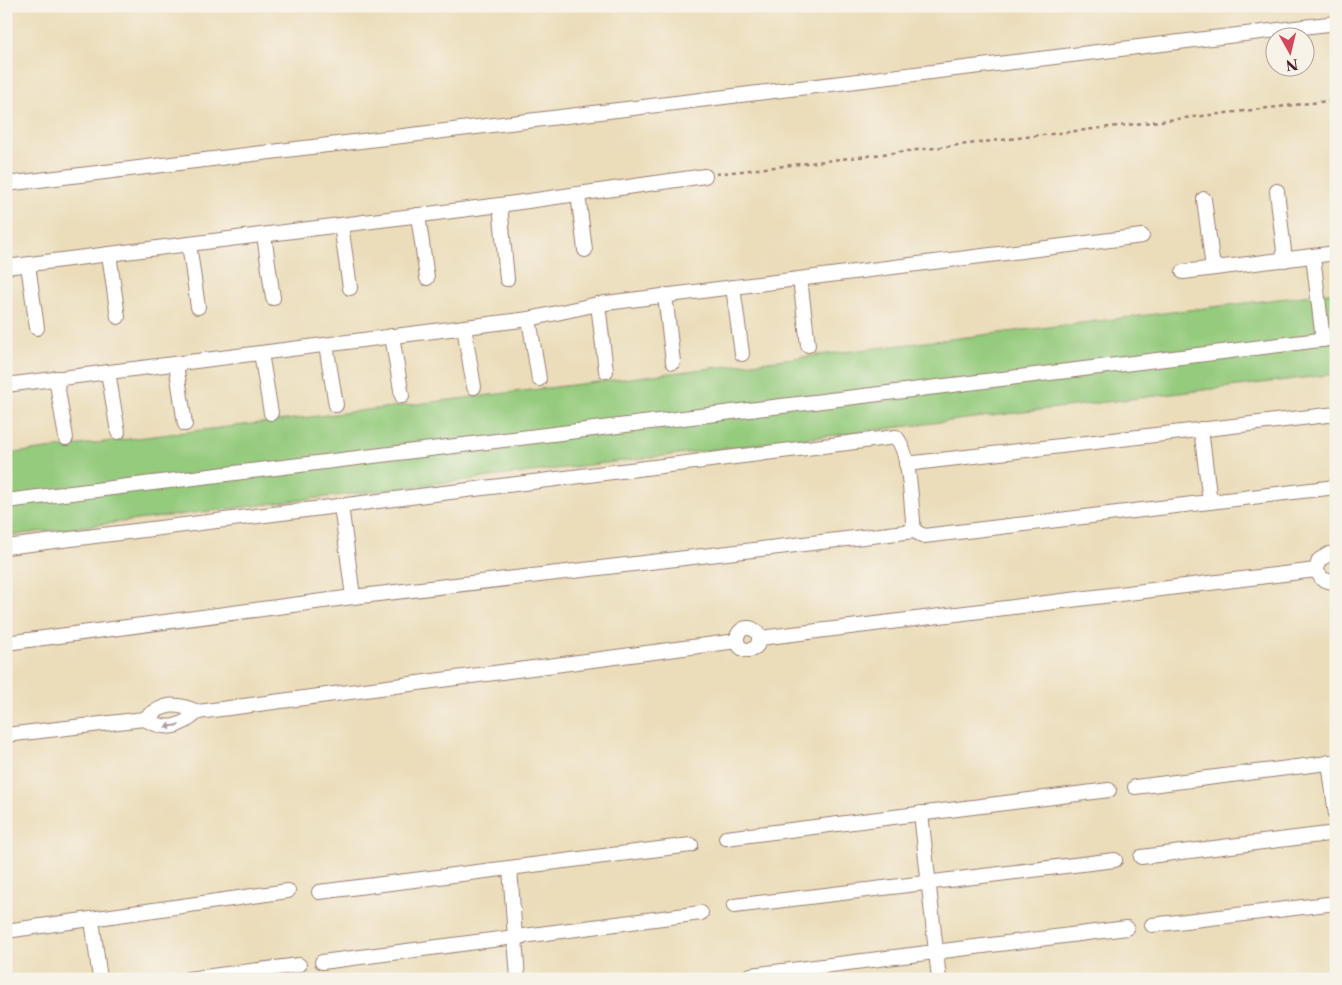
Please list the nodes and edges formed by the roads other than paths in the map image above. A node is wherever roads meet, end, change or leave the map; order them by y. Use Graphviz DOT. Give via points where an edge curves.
graph roads {
  1 [pos="1336,23"];
  2 [pos="705,176"];
  3 [pos="6,184"];
  4 [pos="1277,191"];
  5 [pos="578,194"];
  6 [pos="1204,199"];
  7 [pos="500,205"];
  8 [pos="418,215"];
  9 [pos="341,225"];
  10 [pos="264,235"];
  11 [pos="1142,236"];
  12 [pos="189,244"];
  13 [pos="585,250"];
  14 [pos="1336,253"];
  15 [pos="109,254"];
  16 [pos="1313,256"];
  17 [pos="1285,260"];
  18 [pos="28,265"];
  19 [pos="6,267"];
  20 [pos="1213,268"];
  21 [pos="1183,272"];
  22 [pos="427,278"];
  23 [pos="507,278"];
  24 [pos="800,279"];
  25 [pos="733,287"];
  26 [pos="350,288"];
  27 [pos="665,296"];
  28 [pos="273,298"];
  29 [pos="598,304"];
  30 [pos="198,307"];
  31 [pos="118,317"];
  32 [pos="529,319"];
  33 [pos="464,327"];
  34 [pos="37,328"];
  35 [pos="392,336"];
  36 [pos="1329,339"];
  37 [pos="326,345"];
  38 [pos="808,345"];
  39 [pos="261,353"];
  40 [pos="742,354"];
  41 [pos="673,362"];
  42 [pos="176,364"];
  43 [pos="606,371"];
  44 [pos="108,372"];
  45 [pos="56,378"];
  46 [pos="539,379"];
  47 [pos="6,385"];
  48 [pos="474,387"];
  49 [pos="402,396"];
  50 [pos="336,405"];
  51 [pos="271,413"];
  52 [pos="1336,414"];
  53 [pos="185,424"];
  54 [pos="1201,430"];
  55 [pos="118,432"];
  56 [pos="66,438"];
  57 [pos="906,464"];
  58 [pos="1336,487"];
  59 [pos="6,501"];
  60 [pos="1210,502"];
  61 [pos="341,505"];
  62 [pos="914,531"];
  63 [pos="6,546"];
  64 [pos="1336,556"];
  65 [pos="1316,570"];
  66 [pos="1336,580"];
  67 [pos="352,597"];
  68 [pos="6,643"];
  69 [pos="198,712"];
  70 [pos="144,719"];
  71 [pos="6,735"];
  72 [pos="1332,762"];
  73 [pos="1135,787"];
  74 [pos="1109,790"];
  75 [pos="921,812"];
  76 [pos="1336,815"];
  77 [pos="1336,833"];
  78 [pos="726,838"];
  79 [pos="692,845"];
  80 [pos="1141,857"];
  81 [pos="1115,860"];
  82 [pos="510,868"];
  83 [pos="929,883"];
  84 [pos="288,891"];
  85 [pos="319,892"];
  86 [pos="1336,902"];
  87 [pos="734,906"];
  88 [pos="701,913"];
  89 [pos="92,920"];
  90 [pos="1152,925"];
  91 [pos="1127,928"];
  92 [pos="6,931"];
  93 [pos="516,937"];
  94 [pos="936,952"];
  95 [pos="322,962"];
  96 [pos="299,965"];
  97 [pos="751,974"];
  98 [pos="100,979"];
  99 [pos="188,979"];
  100 [pos="518,979"];
  101 [pos="939,979"];
  1 -- 3 [label="street"];
  2 -- 5 [label="street"];
  4 -- 17 [label="street"];
  5 -- 7 [label="street"];
  5 -- 13 [label="street"];
  6 -- 20 [label="street"];
  7 -- 8 [label="street"];
  7 -- 23 [label="street"];
  8 -- 9 [label="street"];
  8 -- 22 [label="street"];
  9 -- 10 [label="street"];
  9 -- 26 [label="street"];
  10 -- 12 [label="street"];
  10 -- 28 [label="street"];
  11 -- 24 [label="street"];
  12 -- 15 [label="street"];
  12 -- 30 [label="street"];
  14 -- 16 [label="street"];
  15 -- 18 [label="street"];
  15 -- 31 [label="street"];
  16 -- 17 [label="street"];
  16 -- 36 [label="street"];
  17 -- 20 [label="street"];
  18 -- 19 [label="street"];
  18 -- 34 [label="street"];
  20 -- 21 [label="street"];
  24 -- 25 [label="street"];
  24 -- 38 [label="street"];
  25 -- 27 [label="street"];
  25 -- 40 [label="street"];
  27 -- 29 [label="street"];
  27 -- 41 [label="street"];
  29 -- 32 [label="street"];
  29 -- 43 [label="street"];
  32 -- 33 [label="street"];
  32 -- 46 [label="street"];
  33 -- 35 [label="street"];
  33 -- 48 [label="street"];
  35 -- 37 [label="street"];
  35 -- 49 [label="street"];
  36 -- 59 [label="street"];
  37 -- 39 [label="street"];
  37 -- 50 [label="street"];
  39 -- 42 [label="street"];
  39 -- 51 [label="street"];
  42 -- 44 [label="street"];
  42 -- 53 [label="street"];
  44 -- 45 [label="street"];
  44 -- 55 [label="street"];
  45 -- 47 [label="street"];
  45 -- 56 [label="street"];
  52 -- 54 [label="street"];
  54 -- 57 [label="street"];
  54 -- 60 [label="street"];
  57 -- 61 [label="street" via="901,443 896,437"];
  57 -- 62 [label="street"];
  58 -- 60 [label="street"];
  60 -- 62 [label="street" via="924,536"];
  61 -- 63 [label="street"];
  61 -- 67 [label="street"];
  62 -- 67 [label="street"];
  64 -- 65 [label="street" via="1329,554 1319,560"];
  65 -- 66 [label="street" via="1322,579"];
  65 -- 69 [label="street" via="760,638 758,646 750,651 741,649 736,641"];
  67 -- 68 [label="street"];
  69 -- 70 [label="street" via="180,704 158,708"];
  69 -- 70 [label="street, one-way" via="184,724 161,728"];
  70 -- 71 [label="street"];
  72 -- 73 [label="street"];
  72 -- 76 [label="street"];
  74 -- 75 [label="street"];
  75 -- 78 [label="street"];
  75 -- 83 [label="street"];
  77 -- 80 [label="street"];
  79 -- 82 [label="street"];
  81 -- 83 [label="street"];
  82 -- 85 [label="street"];
  82 -- 93 [label="street"];
  83 -- 87 [label="street"];
  83 -- 94 [label="street"];
  84 -- 89 [label="street"];
  86 -- 90 [label="street"];
  88 -- 93 [label="street"];
  89 -- 92 [label="street"];
  89 -- 98 [label="street"];
  91 -- 94 [label="street"];
  93 -- 95 [label="street"];
  93 -- 100 [label="street"];
  94 -- 97 [label="street"];
  94 -- 101 [label="street"];
  96 -- 99 [label="street"];
}
